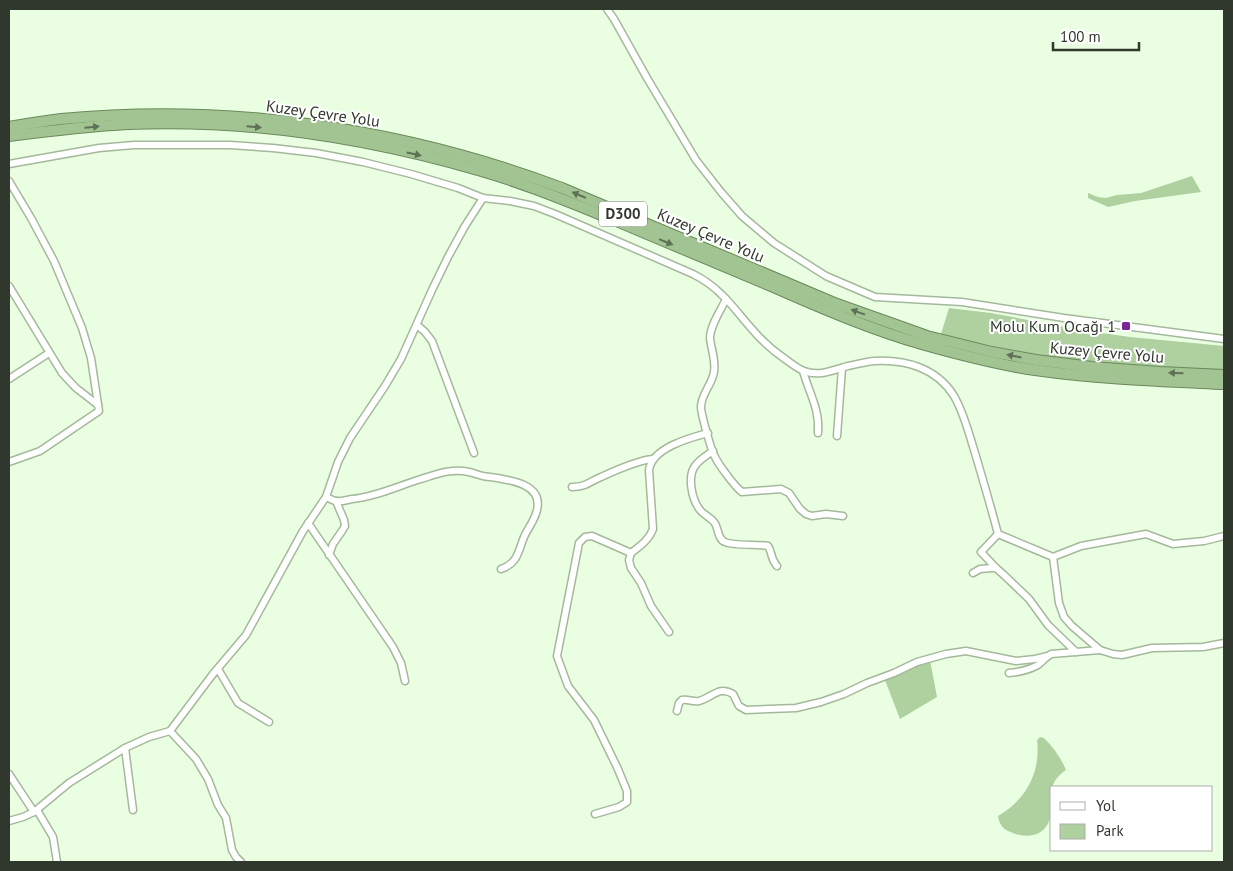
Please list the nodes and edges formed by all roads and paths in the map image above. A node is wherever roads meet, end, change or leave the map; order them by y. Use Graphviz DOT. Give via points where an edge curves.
graph roads {
  1 [pos="607,9"];
  2 [pos="126,115"];
  3 [pos="9,120"];
  4 [pos="9,127"];
  5 [pos="58,130"];
  6 [pos="9,136"];
  7 [pos="9,140"];
  8 [pos="9,164"];
  9 [pos="9,181"];
  10 [pos="482,198"];
  11 [pos="9,286"];
  12 [pos="726,299"];
  13 [pos="417,325"];
  14 [pos="1224,339"];
  15 [pos="50,353"];
  16 [pos="842,368"];
  17 [pos="803,371"];
  18 [pos="1224,375"];
  19 [pos="9,379"];
  20 [pos="1224,384"];
  21 [pos="98,405"];
  22 [pos="708,433"];
  23 [pos="818,433"];
  24 [pos="837,436"];
  25 [pos="713,451"];
  26 [pos="474,453"];
  27 [pos="654,459"];
  28 [pos="9,462"];
  29 [pos="572,487"];
  30 [pos="326,497"];
  31 [pos="336,501"];
  32 [pos="843,516"];
  33 [pos="308,523"];
  34 [pos="998,534"];
  35 [pos="1224,536"];
  36 [pos="630,553"];
  37 [pos="329,555"];
  38 [pos="1053,557"];
  39 [pos="777,566"];
  40 [pos="996,568"];
  41 [pos="501,569"];
  42 [pos="973,573"];
  43 [pos="669,632"];
  44 [pos="1224,643"];
  45 [pos="1100,650"];
  46 [pos="1076,652"];
  47 [pos="1048,656"];
  48 [pos="218,669"];
  49 [pos="1009,673"];
  50 [pos="405,681"];
  51 [pos="677,712"];
  52 [pos="269,722"];
  53 [pos="170,731"];
  54 [pos="125,748"];
  55 [pos="10,779"];
  56 [pos="133,810"];
  57 [pos="36,811"];
  58 [pos="595,814"];
  59 [pos="9,821"];
  60 [pos="57,862"];
  61 [pos="241,862"];
  1 -- 14 [label="street" via="696,160 722,192 742,216 774,242 826,276 875,297 962,302"];
  2 -- 3 [label="highway"];
  2 -- 4 [label="highway, Kuzey Çevre Yolu / D300" via="60,119"];
  18 -- 2 [label="highway, Kuzey Çevre Yolu / D300, one-way" via="1092,367 1036,360 927,336 837,304 562,188 438,148 356,131 248,117"];
  5 -- 6 [label="highway, Kuzey Çevre Yolu / D300"];
  5 -- 7 [label="highway"];
  5 -- 20 [label="highway, Kuzey Çevre Yolu / D300, one-way" via="128,124 188,124 304,132 355,141 514,181 835,314 924,344 1033,370 1091,377"];
  8 -- 10 [label="street" via="117,146 252,146 363,162 435,181"];
  9 -- 21 [label="street" via="54,261 82,328 90,353"];
  10 -- 12 [label="street" via="523,204 555,214 693,274"];
  10 -- 13 [label="street" via="448,257"];
  11 -- 15 [label="street"];
  12 -- 17 [label="street" via="761,339"];
  12 -- 22 [label="street" via="710,333 715,366 701,409"];
  13 -- 26 [label="street" via="432,341"];
  13 -- 30 [label="street" via="394,373 343,452"];
  15 -- 19 [label="street"];
  15 -- 21 [label="street" via="70,381"];
  16 -- 17 [label="street" via="824,373"];
  16 -- 24 [label="street"];
  16 -- 34 [label="street" via="888,360 901,362 922,369 947,387 957,402 968,432"];
  17 -- 23 [label="street" via="816,407"];
  21 -- 28 [label="street" via="99,412 40,451"];
  22 -- 25 [label="street"];
  22 -- 27 [label="street" via="674,444"];
  25 -- 32 [label="street" via="742,492 781,489 791,495 806,514"];
  25 -- 39 [label="street" via="696,464 692,472 693,495 698,508 715,523 722,540 768,546"];
  27 -- 29 [label="street" via="641,461 583,486"];
  27 -- 36 [label="street" via="649,470 653,529 646,541"];
  30 -- 31 [label="street"];
  30 -- 33 [label="street"];
  31 -- 37 [label="street" via="345,526"];
  31 -- 41 [label="street" via="362,498 448,471 468,471 523,484 536,496 537,511 518,556"];
  33 -- 37 [label="street"];
  33 -- 48 [label="street" via="246,635"];
  34 -- 38 [label="street"];
  34 -- 40 [label="street" via="981,552"];
  35 -- 38 [label="street" via="1173,544 1146,534 1081,546"];
  36 -- 43 [label="street" via="631,568"];
  36 -- 58 [label="street" via="592,536 581,541 557,656 568,686 594,720 627,791 627,802 619,808"];
  37 -- 50 [label="street" via="393,647"];
  38 -- 45 [label="street" via="1064,617"];
  40 -- 42 [label="street" via="984,568"];
  40 -- 46 [label="street" via="1029,599 1048,625"];
  44 -- 45 [label="street" via="1203,647 1152,648 1122,654"];
  45 -- 46 [label="street"];
  46 -- 47 [label="street"];
  47 -- 49 [label="street" via="1031,668"];
  47 -- 51 [label="street" via="1016,661 966,651 951,653 917,662 844,694 802,707 746,710 738,706 733,694 725,690 698,701 682,700"];
  48 -- 52 [label="street" via="238,703"];
  48 -- 53 [label="street"];
  53 -- 54 [label="street"];
  53 -- 61 [label="street" via="196,759 208,779 226,818 232,850"];
  54 -- 56 [label="street"];
  54 -- 57 [label="street" via="69,783"];
  55 -- 57 [label="street"];
  57 -- 59 [label="street"];
  57 -- 60 [label="street" via="52,837"];
}
